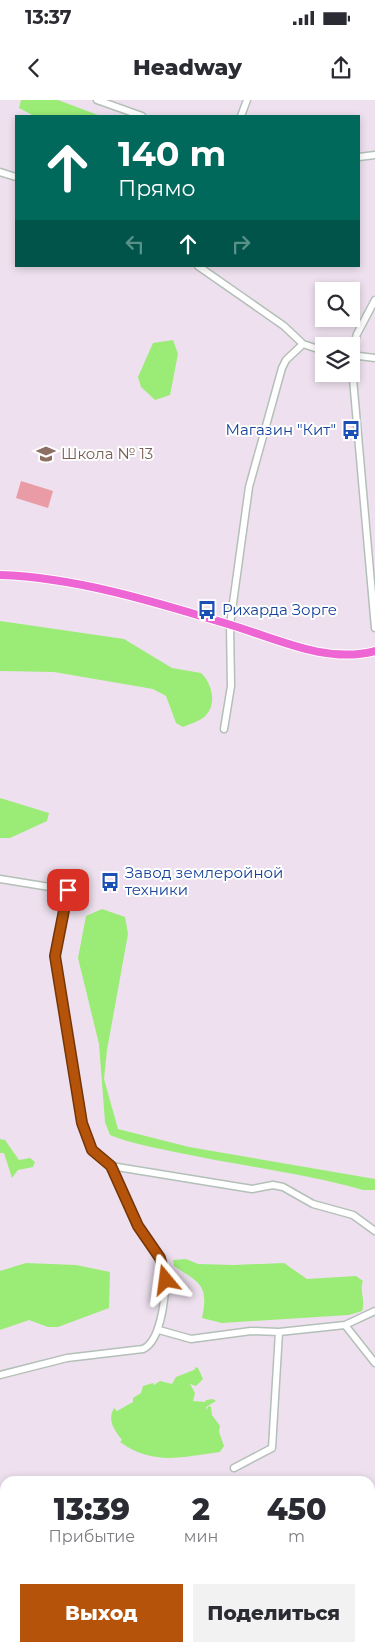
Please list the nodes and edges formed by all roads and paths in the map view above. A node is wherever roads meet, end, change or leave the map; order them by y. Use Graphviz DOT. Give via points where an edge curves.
graph roads {
  1 [pos="97,100"];
  2 [pos="247,100"];
  3 [pos="139,115"];
  4 [pos="241,115"];
  5 [pos="375,155"];
  6 [pos="360,157"];
  7 [pos="0,172"];
  8 [pos="15,177"];
  9 [pos="199,267"];
  10 [pos="375,300"];
  11 [pos="356,337"];
  12 [pos="303,344"];
  13 [pos="315,348"];
  14 [pos="360,357"];
  15 [pos="375,358"];
  16 [pos="353,382"];
  17 [pos="0,575"];
  18 [pos="230,625"];
  19 [pos="375,628"];
  20 [pos="375,651"];
  21 [pos="224,729"];
  22 [pos="0,879"];
  23 [pos="111,1166"];
  24 [pos="375,1230"];
  25 [pos="375,1311"];
  26 [pos="345,1325"];
  27 [pos="158,1330"];
  28 [pos="279,1332"];
  29 [pos="375,1363"];
  30 [pos="0,1375"];
  31 [pos="234,1468"];
  1 -- 3 [label="street"];
  2 -- 4 [label="street"];
  5 -- 6 [label="street"];
  7 -- 8 [label="street"];
  9 -- 12 [label="street" via="284,326"];
  10 -- 11 [label="street"];
  12 -- 13 [label="street"];
  12 -- 18 [label="street" via="282,368 255,461"];
  14 -- 15 [label="street"];
  16 -- 19 [label="street"];
  17 -- 18 [label="main road" via="42,577 83,585"];
  18 -- 20 [label="main road" via="339,656"];
  18 -- 21 [label="street" via="232,686"];
  22 -- 23 [label="street" via="68,890 57,938 56,971 82,1123 92,1150"];
  23 -- 24 [label="street" via="252,1189 282,1188 312,1204 353,1215"];
  23 -- 27 [label="street" via="138,1226 164,1268 166,1280"];
  25 -- 26 [label="street"];
  26 -- 28 [label="street"];
  26 -- 29 [label="street"];
  27 -- 28 [label="street" via="190,1339 257,1330"];
  27 -- 30 [label="street" via="152,1343 143,1349 67,1358"];
  28 -- 31 [label="street" via="272,1448"];
}
